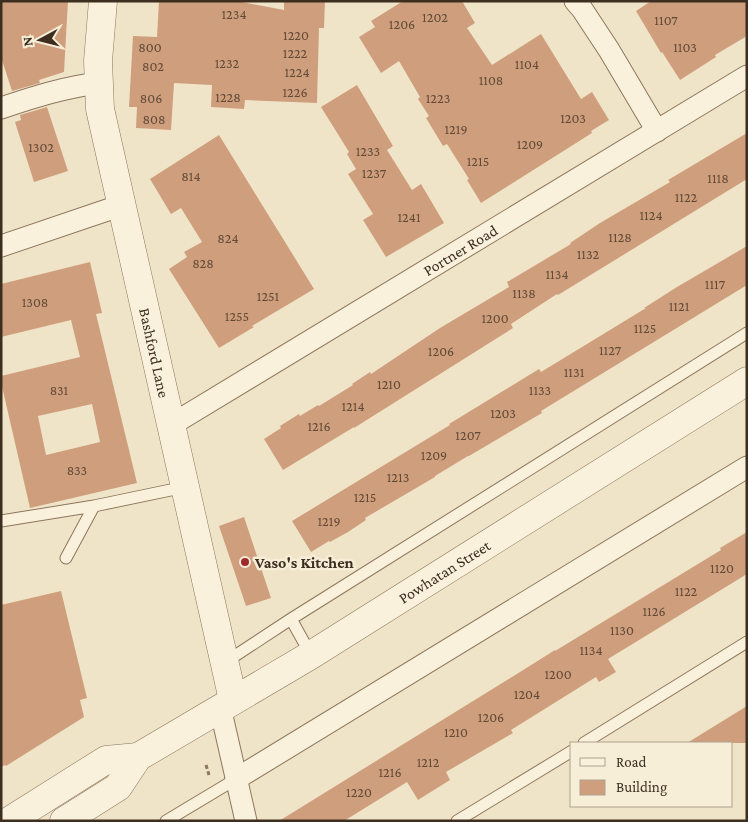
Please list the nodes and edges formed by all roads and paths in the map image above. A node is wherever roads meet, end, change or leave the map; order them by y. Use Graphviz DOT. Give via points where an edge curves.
graph roads {
  1 [pos="103,1"];
  2 [pos="575,1"];
  3 [pos="747,76"];
  4 [pos="99,83"];
  5 [pos="1,108"];
  6 [pos="657,131"];
  7 [pos="122,205"];
  8 [pos="1,246"];
  9 [pos="747,333"];
  10 [pos="747,381"];
  11 [pos="172,425"];
  12 [pos="747,467"];
  13 [pos="185,487"];
  14 [pos="94,506"];
  15 [pos="1,521"];
  16 [pos="66,558"];
  17 [pos="290,619"];
  18 [pos="747,642"];
  19 [pos="311,655"];
  20 [pos="224,663"];
  21 [pos="227,704"];
  22 [pos="586,742"];
  23 [pos="570,752"];
  24 [pos="138,757"];
  25 [pos="236,779"];
  26 [pos="9,821"];
  27 [pos="64,821"];
  28 [pos="166,821"];
  29 [pos="246,821"];
  30 [pos="457,821"];
  1 -- 4 [label="street, Bashford Lane"];
  2 -- 6 [label="street" via="609,50"];
  3 -- 6 [label="street, Portner Road"];
  4 -- 5 [label="street" via="41,94"];
  4 -- 7 [label="street, Bashford Lane" via="100,109"];
  6 -- 11 [label="street, Portner Road"];
  7 -- 8 [label="street"];
  7 -- 11 [label="street, Bashford Lane"];
  9 -- 17 [label="lane"];
  10 -- 19 [label="street, Powhatan Street"];
  11 -- 13 [label="street, Bashford Lane"];
  12 -- 25 [label="street"];
  13 -- 14 [label="lane"];
  13 -- 20 [label="street, Bashford Lane"];
  14 -- 15 [label="lane"];
  14 -- 16 [label="lane"];
  17 -- 19 [label="lane"];
  17 -- 20 [label="lane"];
  18 -- 22 [label="lane"];
  19 -- 21 [label="street, Powhatan Street"];
  20 -- 21 [label="street, Bashford Lane"];
  21 -- 24 [label="street, Powhatan Street"];
  21 -- 25 [label="street, Bashford Lane"];
  23 -- 30 [label="lane"];
  24 -- 26 [label="street, Powhatan Street" via="106,760"];
  24 -- 27 [label="street, Powhatan Street" via="118,787"];
  25 -- 28 [label="lane"];
  25 -- 29 [label="street, Bashford Lane"];
}
